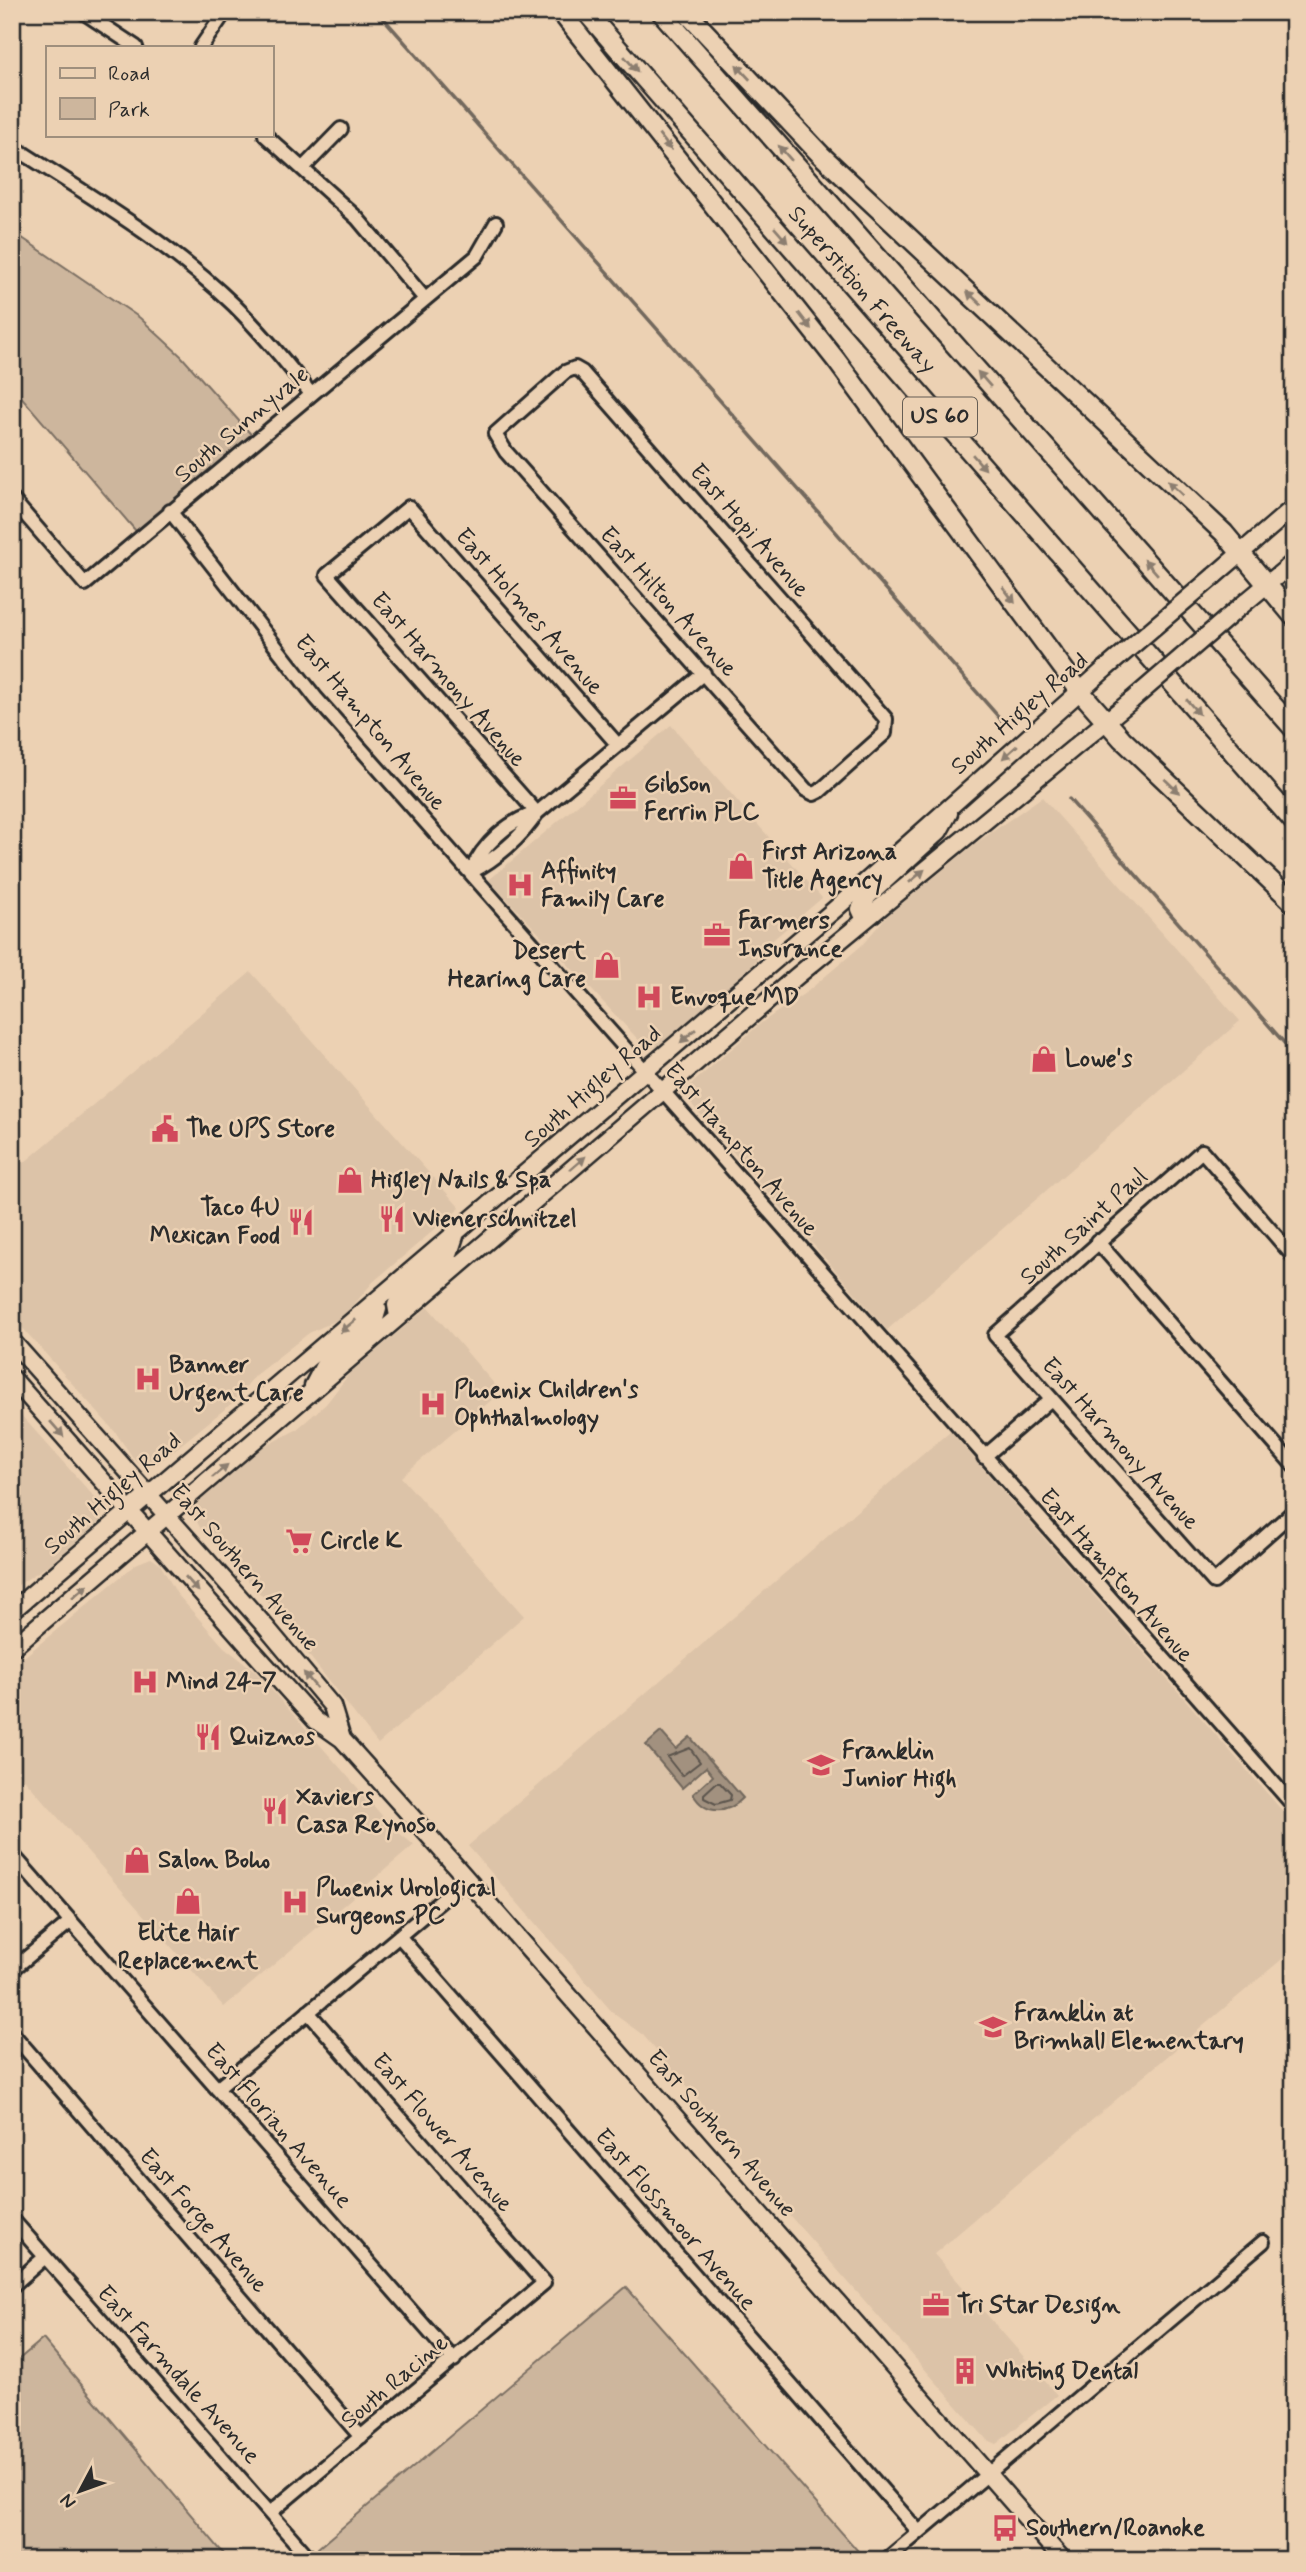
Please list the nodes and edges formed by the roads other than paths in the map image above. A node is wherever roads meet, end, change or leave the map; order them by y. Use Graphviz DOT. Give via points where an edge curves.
graph roads {
  1 [pos="83,12"];
  2 [pos="225,12"];
  3 [pos="561,12"];
  4 [pos="586,12"];
  5 [pos="661,12"];
  6 [pos="686,12"];
  7 [pos="134,46"];
  8 [pos="202,46"];
  9 [pos="341,130"];
  10 [pos="266,136"];
  11 [pos="12,146"];
  12 [pos="303,168"];
  13 [pos="496,223"];
  14 [pos="425,299"];
  15 [pos="311,394"];
  16 [pos="495,434"];
  17 [pos="12,499"];
  18 [pos="1294,507"];
  19 [pos="170,512"];
  20 [pos="1241,552"];
  21 [pos="1294,562"];
  22 [pos="327,575"];
  23 [pos="1268,584"];
  24 [pos="1294,617"];
  25 [pos="704,673"];
  26 [pos="1079,690"];
  27 [pos="1106,721"];
  28 [pos="1294,729"];
  29 [pos="618,745"];
  30 [pos="814,793"];
  31 [pos="955,802"];
  32 [pos="537,813"];
  33 [pos="1294,822"];
  34 [pos="471,872"];
  35 [pos="1294,903"];
  36 [pos="864,920"];
  37 [pos="645,1073"];
  38 [pos="662,1091"];
  39 [pos="455,1236"];
  40 [pos="1097,1241"];
  41 [pos="1294,1257"];
  42 [pos="374,1304"];
  43 [pos="398,1316"];
  44 [pos="995,1335"];
  45 [pos="12,1341"];
  46 [pos="12,1378"];
  47 [pos="309,1394"];
  48 [pos="1051,1399"];
  49 [pos="984,1457"];
  50 [pos="1294,1466"];
  51 [pos="149,1493"];
  52 [pos="1294,1511"];
  53 [pos="128,1513"];
  54 [pos="168,1515"];
  55 [pos="147,1533"];
  56 [pos="12,1611"];
  57 [pos="12,1648"];
  58 [pos="342,1739"];
  59 [pos="1294,1806"];
  60 [pos="12,1854"];
  61 [pos="467,1879"];
  62 [pos="71,1921"];
  63 [pos="399,1936"];
  64 [pos="12,1970"];
  65 [pos="308,2012"];
  66 [pos="12,2033"];
  67 [pos="218,2089"];
  68 [pos="12,2219"];
  69 [pos="1263,2242"];
  70 [pos="46,2258"];
  71 [pos="544,2283"];
  72 [pos="12,2286"];
  73 [pos="454,2360"];
  74 [pos="361,2437"];
  75 [pos="987,2473"];
  76 [pos="271,2512"];
  77 [pos="918,2531"];
  78 [pos="312,2560"];
  79 [pos="886,2560"];
  80 [pos="1063,2560"];
  1 -- 7 [label="street"];
  2 -- 8 [label="street"];
  3 -- 26 [label="highway, one-way" via="836,360"];
  4 -- 33 [label="highway, Superstition Freeway / US 60, one-way"];
  28 -- 5 [label="highway, Superstition Freeway / US 60, one-way"];
  20 -- 6 [label="highway, one-way" via="821,155"];
  9 -- 12 [label="street"];
  10 -- 12 [label="street"];
  11 -- 15 [label="street" via="178,257 233,304"];
  12 -- 14 [label="street" via="357,218"];
  13 -- 14 [label="street, South Sunnyvale" via="477,256"];
  14 -- 15 [label="street, South Sunnyvale"];
  15 -- 19 [label="street, South Sunnyvale"];
  16 -- 25 [label="street, East Hilton Avenue" via="506,452"];
  16 -- 30 [label="street, East Hopi Avenue" via="565,372 575,368 592,382 886,719 885,733"];
  17 -- 19 [label="street, South Sunnyvale" via="85,584"];
  18 -- 20 [label="main road, South Higley Road"];
  19 -- 34 [label="street, East Hampton Avenue" via="316,698"];
  20 -- 23 [label="highway"];
  20 -- 26 [label="main road, South Higley Road, bridge"];
  21 -- 23 [label="main road, South Higley Road"];
  22 -- 29 [label="street, East Holmes Avenue" via="409,507"];
  22 -- 32 [label="street, East Harmony Avenue"];
  23 -- 24 [label="highway"];
  23 -- 27 [label="main road, South Higley Road, bridge"];
  25 -- 29 [label="street"];
  25 -- 30 [label="street, East Hilton Avenue" via="806,790"];
  26 -- 27 [label="highway"];
  26 -- 31 [label="main road, South Higley Road, one-way"];
  27 -- 35 [label="highway, one-way"];
  36 -- 27 [label="main road, South Higley Road, one-way"];
  29 -- 32 [label="street"];
  31 -- 36 [label="main road" via="939,831 867,896 860,909"];
  31 -- 37 [label="main road, South Higley Road, one-way"];
  32 -- 34 [label="street" via="521,817 486,864"];
  34 -- 37 [label="street, East Hampton Avenue"];
  36 -- 38 [label="main road, South Higley Road"];
  37 -- 38 [label="street, East Hampton Avenue"];
  37 -- 39 [label="main road, South Higley Road"];
  43 -- 38 [label="main road, South Higley Road, one-way"];
  38 -- 49 [label="street, East Hampton Avenue"];
  39 -- 42 [label="main road, South Higley Road"];
  39 -- 43 [label="main road" via="448,1257 399,1300"];
  40 -- 41 [label="street, South Saint Paul" via="1202,1151"];
  40 -- 44 [label="street, South Saint Paul"];
  40 -- 50 [label="street"];
  42 -- 47 [label="main road" via="378,1309 375,1319 323,1367"];
  42 -- 51 [label="main road, South Higley Road, one-way"];
  43 -- 47 [label="main road, South Higley Road"];
  44 -- 48 [label="street, East Harmony Avenue"];
  45 -- 51 [label="main road, East Southern Avenue"];
  46 -- 53 [label="main road, East Southern Avenue, one-way"];
  54 -- 47 [label="main road, South Higley Road, one-way"];
  48 -- 49 [label="street"];
  48 -- 52 [label="street, East Harmony Avenue" via="1214,1582"];
  49 -- 59 [label="street, East Hampton Avenue"];
  51 -- 53 [label="main road, South Higley Road"];
  51 -- 54 [label="main road, East Southern Avenue"];
  53 -- 55 [label="main road, East Southern Avenue"];
  53 -- 56 [label="main road, South Higley Road"];
  54 -- 55 [label="main road, South Higley Road"];
  58 -- 54 [label="main road, East Southern Avenue, one-way" via="332,1706"];
  57 -- 55 [label="main road, South Higley Road, one-way"];
  55 -- 58 [label="main road, East Southern Avenue, one-way" via="315,1720"];
  58 -- 61 [label="main road, East Southern Avenue"];
  60 -- 62 [label="street, East Florian Avenue"];
  61 -- 63 [label="street"];
  61 -- 75 [label="main road, East Southern Avenue"];
  62 -- 64 [label="street"];
  62 -- 67 [label="street, East Florian Avenue"];
  63 -- 65 [label="street"];
  63 -- 77 [label="street, East Flossmoor Avenue"];
  65 -- 67 [label="street"];
  65 -- 71 [label="street, East Flower Avenue"];
  66 -- 74 [label="street, East Forge Avenue"];
  67 -- 73 [label="street, East Florian Avenue"];
  68 -- 70 [label="street, East Farmdale Avenue"];
  69 -- 75 [label="street"];
  70 -- 72 [label="street"];
  70 -- 76 [label="street, East Farmdale Avenue"];
  71 -- 73 [label="street, South Racine"];
  73 -- 74 [label="street, South Racine"];
  74 -- 76 [label="street, South Racine"];
  75 -- 77 [label="street"];
  75 -- 80 [label="main road, East Southern Avenue"];
  76 -- 78 [label="street, East Farmdale Avenue"];
  77 -- 79 [label="street"];
}
